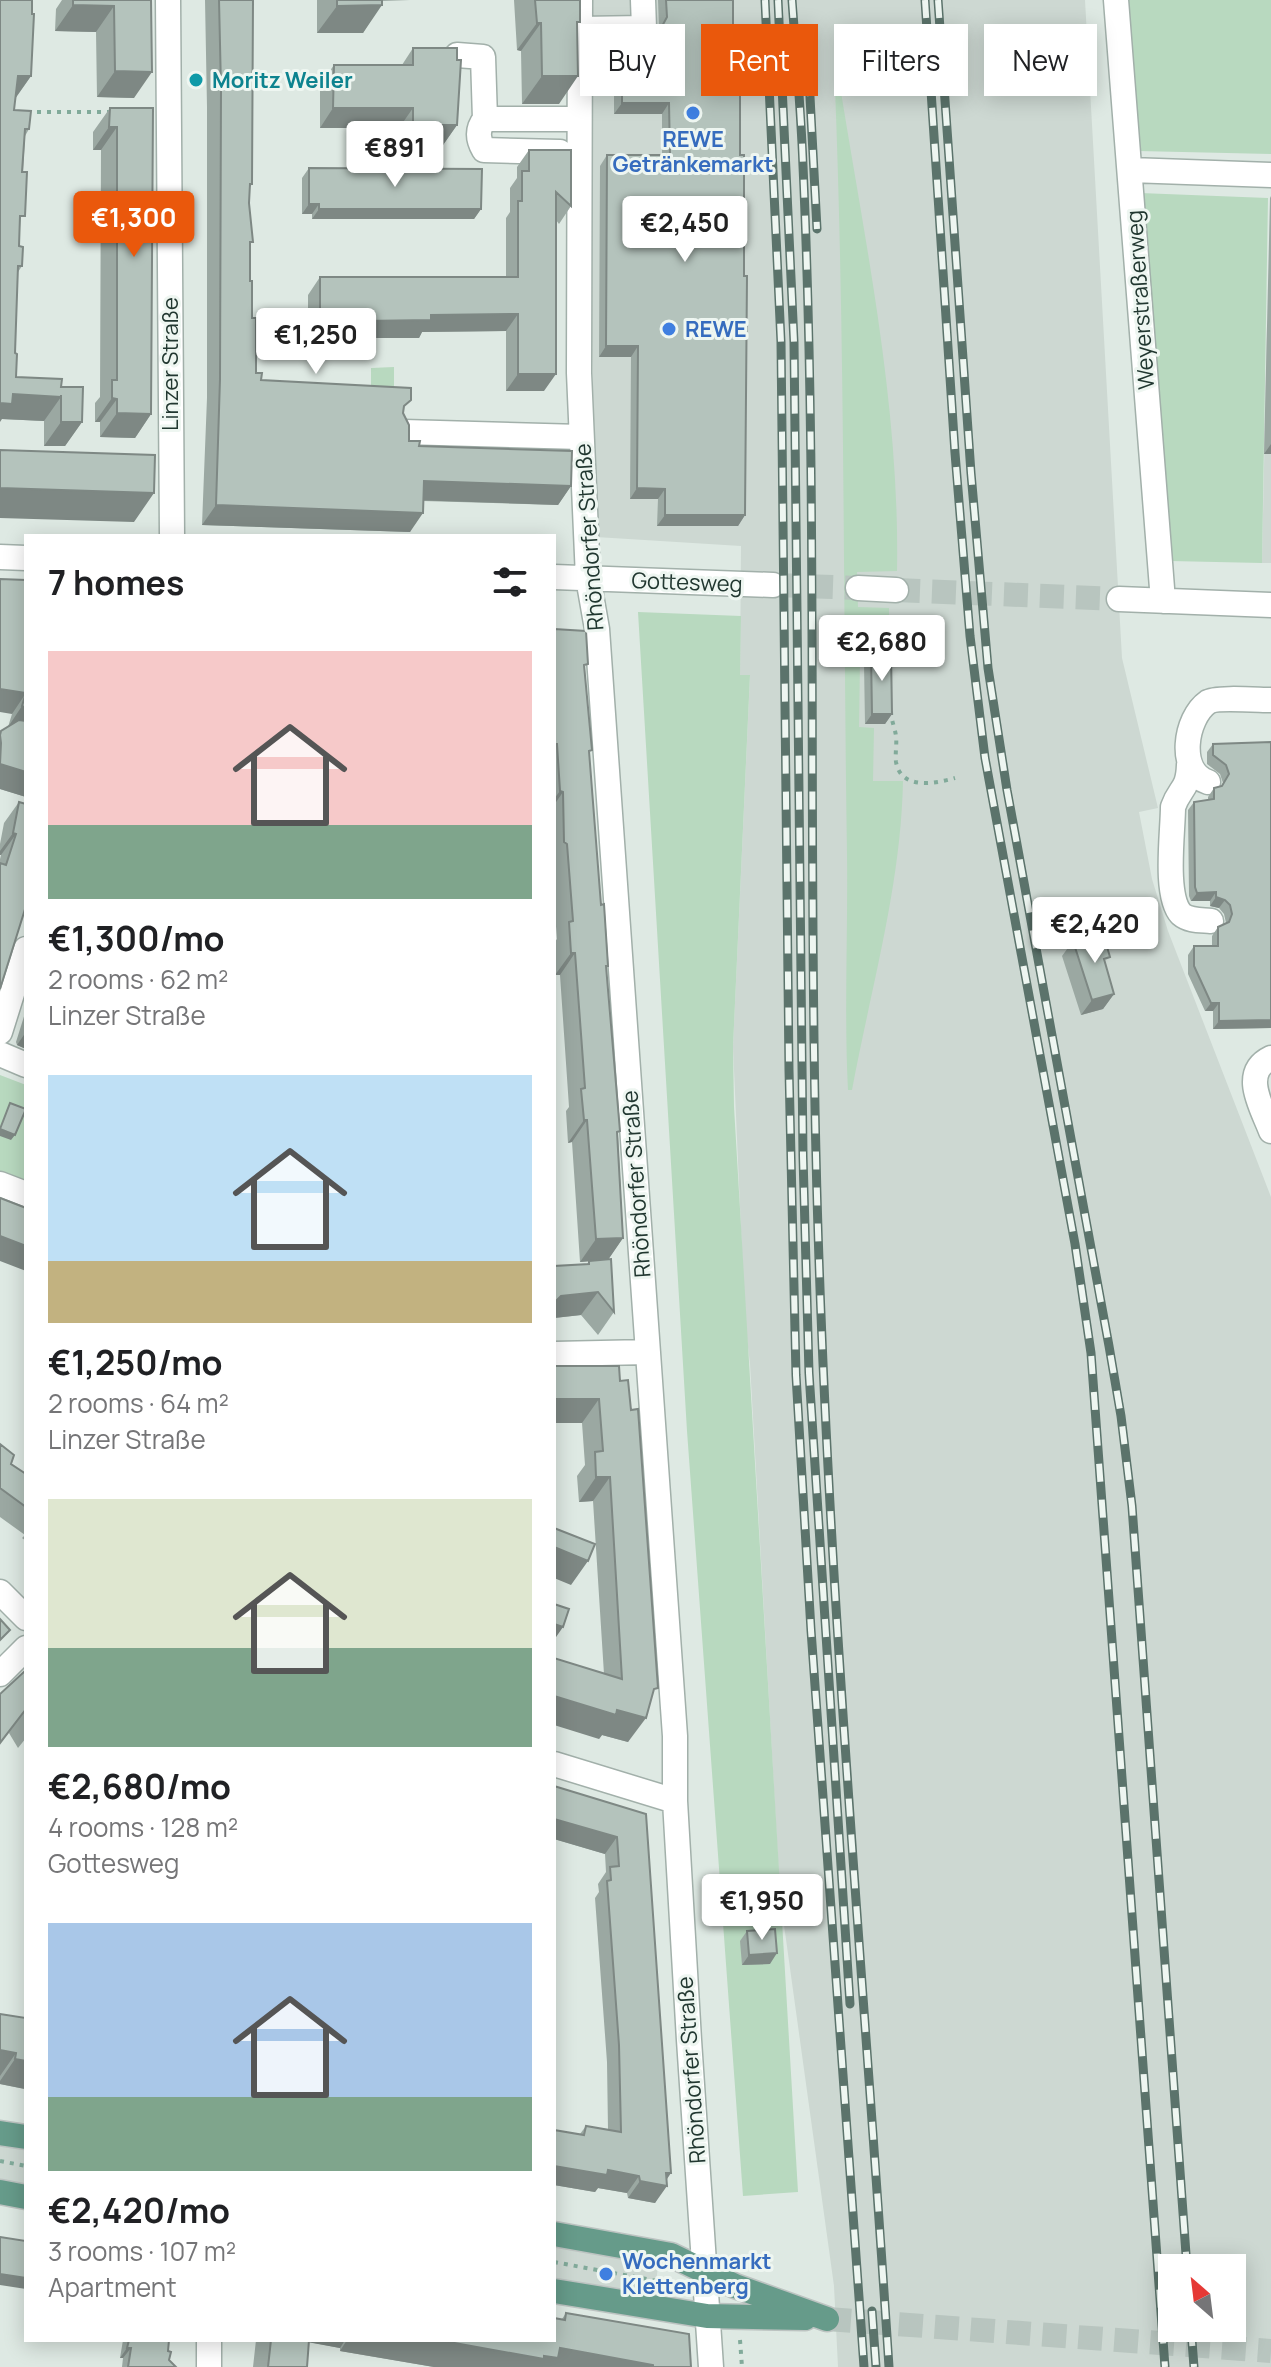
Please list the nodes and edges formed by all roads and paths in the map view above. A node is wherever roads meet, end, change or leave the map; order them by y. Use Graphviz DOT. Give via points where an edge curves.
graph roads {
  1 [pos="168,0"];
  2 [pos="580,0"];
  3 [pos="643,0"];
  4 [pos="1116,0"];
  5 [pos="580,24"];
  6 [pos="644,24"];
  7 [pos="580,29"];
  8 [pos="457,55"];
  9 [pos="15,112"];
  10 [pos="122,112"];
  11 [pos="485,119"];
  12 [pos="578,119"];
  13 [pos="578,152"];
  14 [pos="1130,170"];
  15 [pos="1271,175"];
  16 [pos="404,432"];
  17 [pos="581,437"];
  18 [pos="172,534"];
  19 [pos="0,557"];
  20 [pos="24,558"];
  21 [pos="556,577"];
  22 [pos="588,578"];
  23 [pos="773,585"];
  24 [pos="858,588"];
  25 [pos="896,590"];
  26 [pos="1119,599"];
  27 [pos="1163,601"];
  28 [pos="1271,605"];
  29 [pos="891,645"];
  30 [pos="891,661"];
  31 [pos="1271,700"];
  32 [pos="891,709"];
  33 [pos="1189,765"];
  34 [pos="955,778"];
  35 [pos="1208,782"];
  36 [pos="1211,921"];
  37 [pos="24,955"];
  38 [pos="0,1032"];
  39 [pos="0,1054"];
  40 [pos="1271,1058"];
  41 [pos="24,1064"];
  42 [pos="1271,1131"];
  43 [pos="0,1184"];
  44 [pos="24,1193"];
  45 [pos="648,1352"];
  46 [pos="556,1354"];
  47 [pos="0,1592"];
  48 [pos="24,1616"];
  49 [pos="24,1650"];
  50 [pos="0,1674"];
  51 [pos="556,1765"];
  52 [pos="675,1801"];
  53 [pos="0,2133"];
  54 [pos="24,2137"];
  55 [pos="0,2161"];
  56 [pos="24,2166"];
  57 [pos="0,2192"];
  58 [pos="24,2197"];
  59 [pos="556,2234"];
  60 [pos="556,2262"];
  61 [pos="705,2271"];
  62 [pos="556,2291"];
  63 [pos="667,2292"];
  64 [pos="707,2316"];
  65 [pos="740,2340"];
  66 [pos="209,2342"];
  67 [pos="209,2367"];
  68 [pos="711,2367"];
  69 [pos="742,2367"];
  1 -- 18 [label="street, Linzer Straße"];
  2 -- 5 [label="street, Rhöndorfer Straße"];
  3 -- 6 [label="street"];
  4 -- 14 [label="street, Weyerstraßerweg"];
  7 -- 12 [label="street, Rhöndorfer Straße"];
  8 -- 11 [label="street" via="483,57"];
  9 -- 10 [label="path"];
  11 -- 12 [label="street"];
  11 -- 13 [label="street" via="479,126 484,150"];
  12 -- 13 [label="street, Rhöndorfer Straße"];
  13 -- 17 [label="street, Rhöndorfer Straße"];
  14 -- 15 [label="street"];
  14 -- 27 [label="street, Weyerstraßerweg"];
  16 -- 17 [label="street"];
  17 -- 22 [label="street, Rhöndorfer Straße"];
  19 -- 20 [label="street"];
  21 -- 22 [label="street, Gottesweg"];
  22 -- 23 [label="street, Gottesweg"];
  22 -- 45 [label="street, Rhöndorfer Straße"];
  24 -- 25 [label="street"];
  26 -- 27 [label="street"];
  27 -- 28 [label="street"];
  29 -- 30 [label="path"];
  31 -- 33 [label="street" via="1218,698 1206,703 1191,733"];
  32 -- 34 [label="path" via="901,776 916,782"];
  33 -- 35 [label="street"];
  33 -- 36 [label="street" via="1188,783 1173,807 1172,890 1183,916"];
  37 -- 38 [label="street"];
  39 -- 41 [label="street"];
  40 -- 42 [label="street" via="1262,1062 1254,1081"];
  43 -- 44 [label="street"];
  45 -- 46 [label="street"];
  45 -- 52 [label="street, Rhöndorfer Straße"];
  47 -- 48 [label="street"];
  49 -- 50 [label="street"];
  51 -- 52 [label="street"];
  52 -- 61 [label="street, Rhöndorfer Straße"];
  53 -- 54 [label="main road"];
  55 -- 56 [label="path"];
  57 -- 58 [label="main road"];
  59 -- 61 [label="main road" via="671,2255"];
  60 -- 63 [label="path" via="668,2283"];
  61 -- 64 [label="street, Rhöndorfer Straße"];
  61 -- 64 [label="main road" via="827,2319"];
  62 -- 64 [label="main road"];
  64 -- 68 [label="street, Rhöndorfer Straße"];
  65 -- 69 [label="path"];
  66 -- 67 [label="street"];
}
